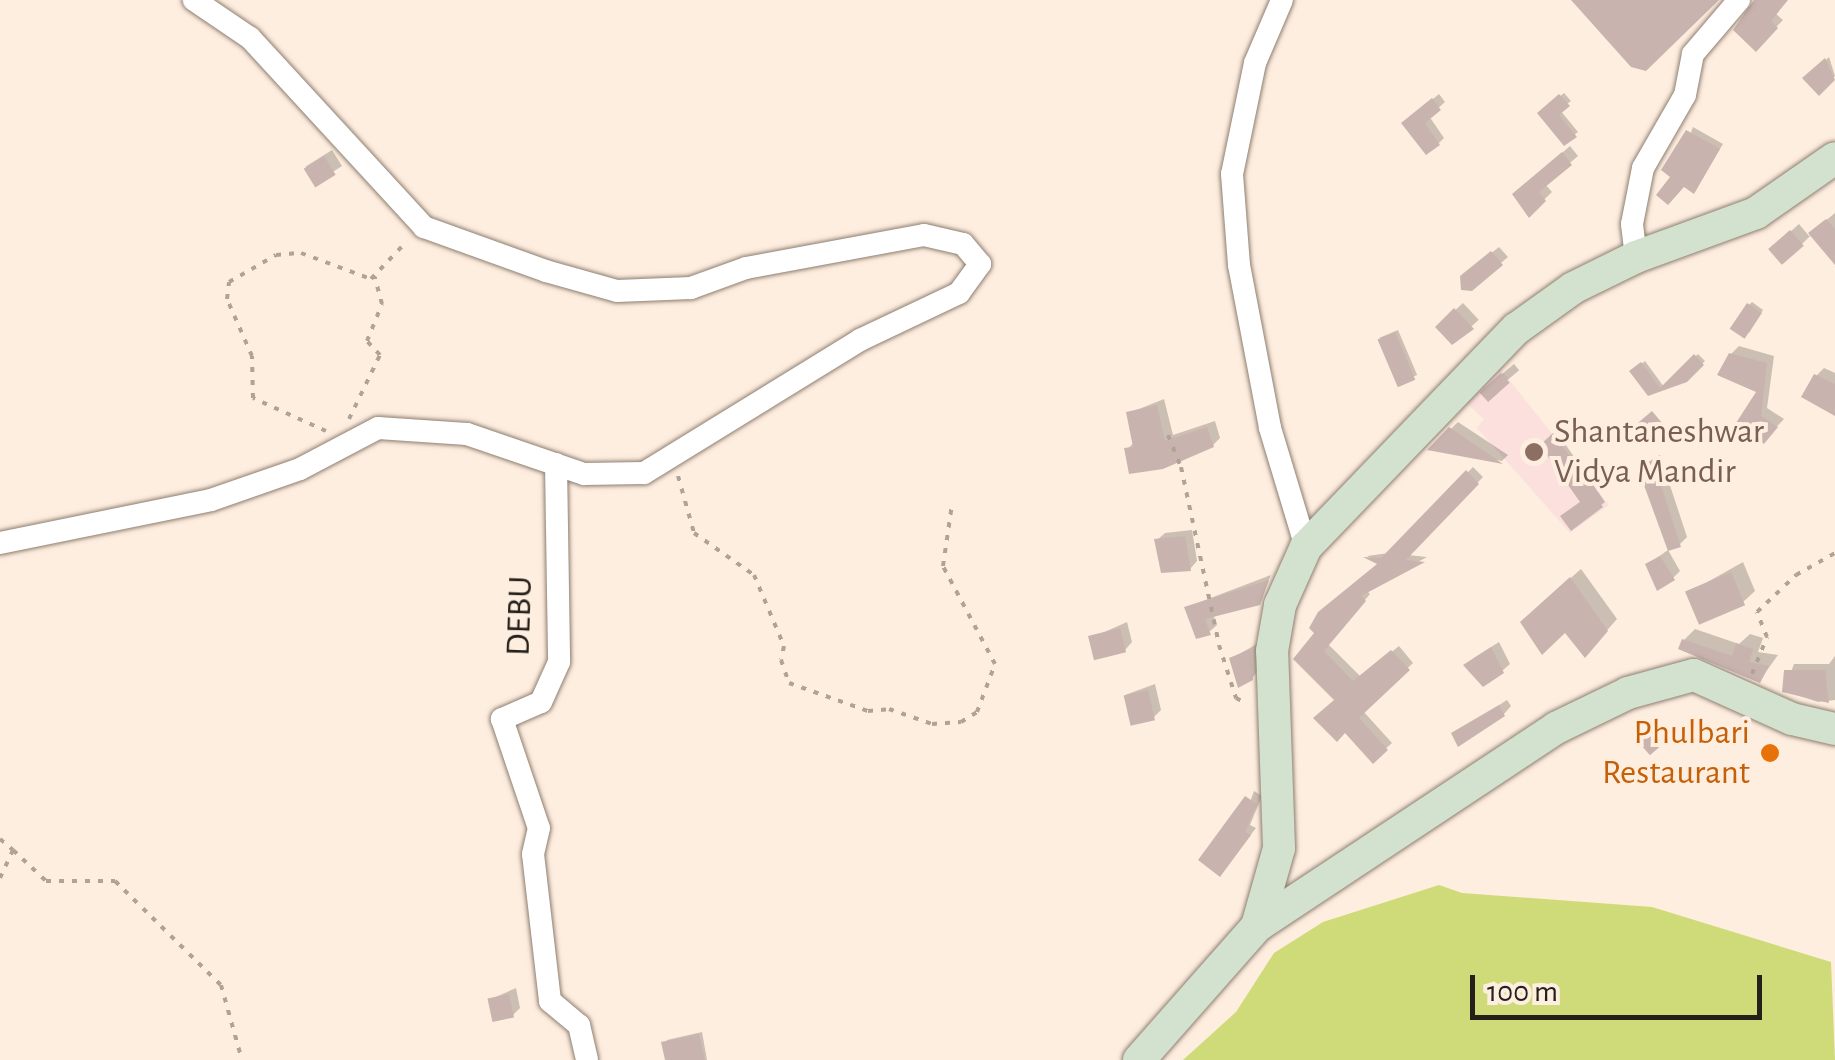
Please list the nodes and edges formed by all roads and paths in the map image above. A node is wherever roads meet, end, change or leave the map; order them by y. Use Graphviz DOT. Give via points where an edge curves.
graph roads {
  1 [pos="194,0"];
  2 [pos="1282,0"];
  3 [pos="1702,0"];
  4 [pos="1738,0"];
  5 [pos="1717,20"];
  6 [pos="1835,158"];
  7 [pos="424,227"];
  8 [pos="1636,257"];
  9 [pos="374,277"];
  10 [pos="1168,435"];
  11 [pos="339,442"];
  12 [pos="556,464"];
  13 [pos="644,473"];
  14 [pos="952,504"];
  15 [pos="0,543"];
  16 [pos="1306,547"];
  17 [pos="1835,554"];
  18 [pos="1743,697"];
  19 [pos="1835,728"];
  20 [pos="1274,741"];
  21 [pos="0,839"];
  22 [pos="13,850"];
  23 [pos="0,878"];
  24 [pos="1257,926"];
  25 [pos="242,1060"];
  26 [pos="587,1060"];
  27 [pos="1139,1060"];
  1 -- 7 [label="street" via="250,38"];
  2 -- 16 [label="street" via="1255,63 1232,174 1239,266 1270,428"];
  3 -- 5 [label="street"];
  4 -- 5 [label="street"];
  5 -- 8 [label="street" via="1692,54 1685,95 1643,168 1632,224"];
  6 -- 8 [label="street" via="1728,227"];
  7 -- 9 [label="path"];
  7 -- 13 [label="street" via="617,291 691,288 746,268 924,235 963,244 980,264 959,293 860,340"];
  8 -- 16 [label="street" via="1573,288 1516,329"];
  9 -- 11 [label="path" via="382,304 367,341 380,355"];
  9 -- 11 [label="path" via="300,253 276,255 229,282 226,300 252,356 253,398 320,426"];
  10 -- 20 [label="path" via="1236,698 1260,710"];
  11 -- 12 [label="street" via="378,428 414,426 467,434"];
  11 -- 15 [label="street" via="300,469 211,500"];
  12 -- 13 [label="street" via="584,474"];
  12 -- 26 [label="street, DEBU" via="559,662 540,702 502,719 540,828 533,854 550,1001 578,1024"];
  13 -- 14 [label="path" via="676,474 694,533 754,575 784,646 781,660 790,683 868,711 888,708 932,724 961,722 977,712 995,664 943,566"];
  16 -- 20 [label="street" via="1280,605"];
  17 -- 18 [label="path" via="1796,575 1757,612 1767,637"];
  18 -- 19 [label="street" via="1792,719"];
  18 -- 24 [label="street" via="1694,675 1614,700 1556,728"];
  20 -- 24 [label="street" via="1279,848"];
  21 -- 22 [label="path"];
  22 -- 23 [label="path"];
  22 -- 25 [label="path" via="46,881 115,881 222,985"];
  24 -- 27 [label="street"];
}
